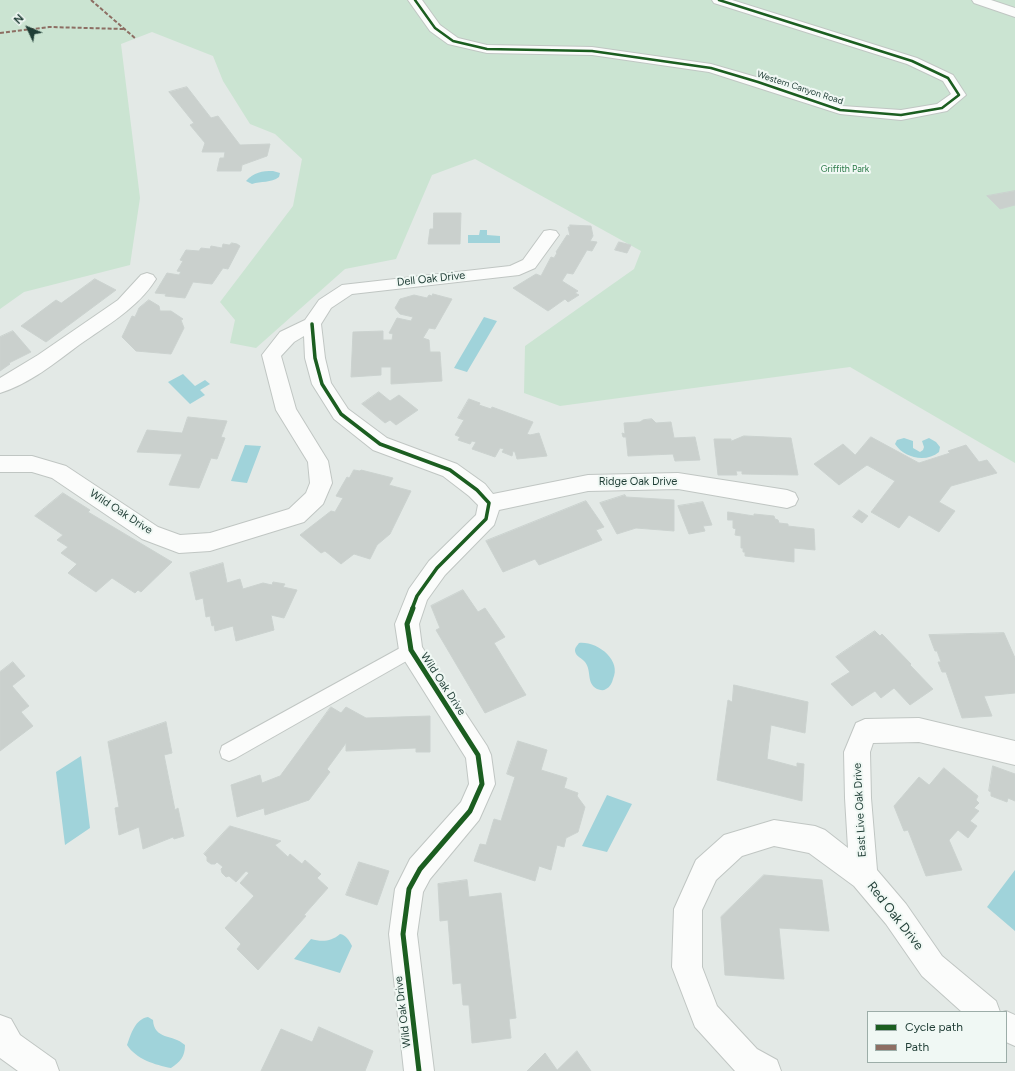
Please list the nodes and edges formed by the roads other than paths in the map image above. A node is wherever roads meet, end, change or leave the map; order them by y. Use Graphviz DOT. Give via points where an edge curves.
graph roads {
  1 [pos="415,0"];
  2 [pos="719,0"];
  3 [pos="979,0"];
  4 [pos="1015,13"];
  5 [pos="550,235"];
  6 [pos="147,279"];
  7 [pos="312,324"];
  8 [pos="0,386"];
  9 [pos="0,464"];
  10 [pos="787,500"];
  11 [pos="489,503"];
  12 [pos="411,650"];
  13 [pos="228,752"];
  14 [pos="1015,753"];
  15 [pos="864,876"];
  16 [pos="984,1011"];
  17 [pos="0,1030"];
  18 [pos="44,1071"];
  19 [pos="419,1071"];
  20 [pos="766,1071"];
  1 -- 2 [label="street, Western Canyon Road" via="435,28 453,41 487,49 592,51 711,68 840,110 901,115 942,108 959,95 948,78 912,61"];
  3 -- 4 [label="street"];
  5 -- 7 [label="street, Dell Oak Drive" via="529,264 513,271 348,289 324,304"];
  6 -- 8 [label="street" via="124,304 45,360"];
  7 -- 9 [label="street, Wild Oak Drive" via="287,337 271,355 286,410 318,461 321,483 315,498 296,516 210,542 179,544 150,533 58,472 32,464"];
  7 -- 11 [label="street" via="315,358 322,384 341,414 380,444 450,470 477,490"];
  10 -- 11 [label="street, Ridge Oak Drive" via="678,481 588,483"];
  11 -- 12 [label="street, Wild Oak Drive" via="486,519 437,568 417,596 407,624"];
  12 -- 13 [label="lane"];
  12 -- 19 [label="street, Wild Oak Drive" via="478,754 482,784 470,811 420,869 409,889 403,934"];
  14 -- 15 [label="street, East Live Oak Drive" via="919,730 865,731 857,752"];
  15 -- 16 [label="street, Red Oak Drive" via="896,914 932,966"];
  15 -- 20 [label="street, Red Oak Drive" via="815,840 774,833 734,845 706,870 688,909 687,967 706,1016 746,1060"];
  17 -- 18 [label="street" via="10,1046"];
}
